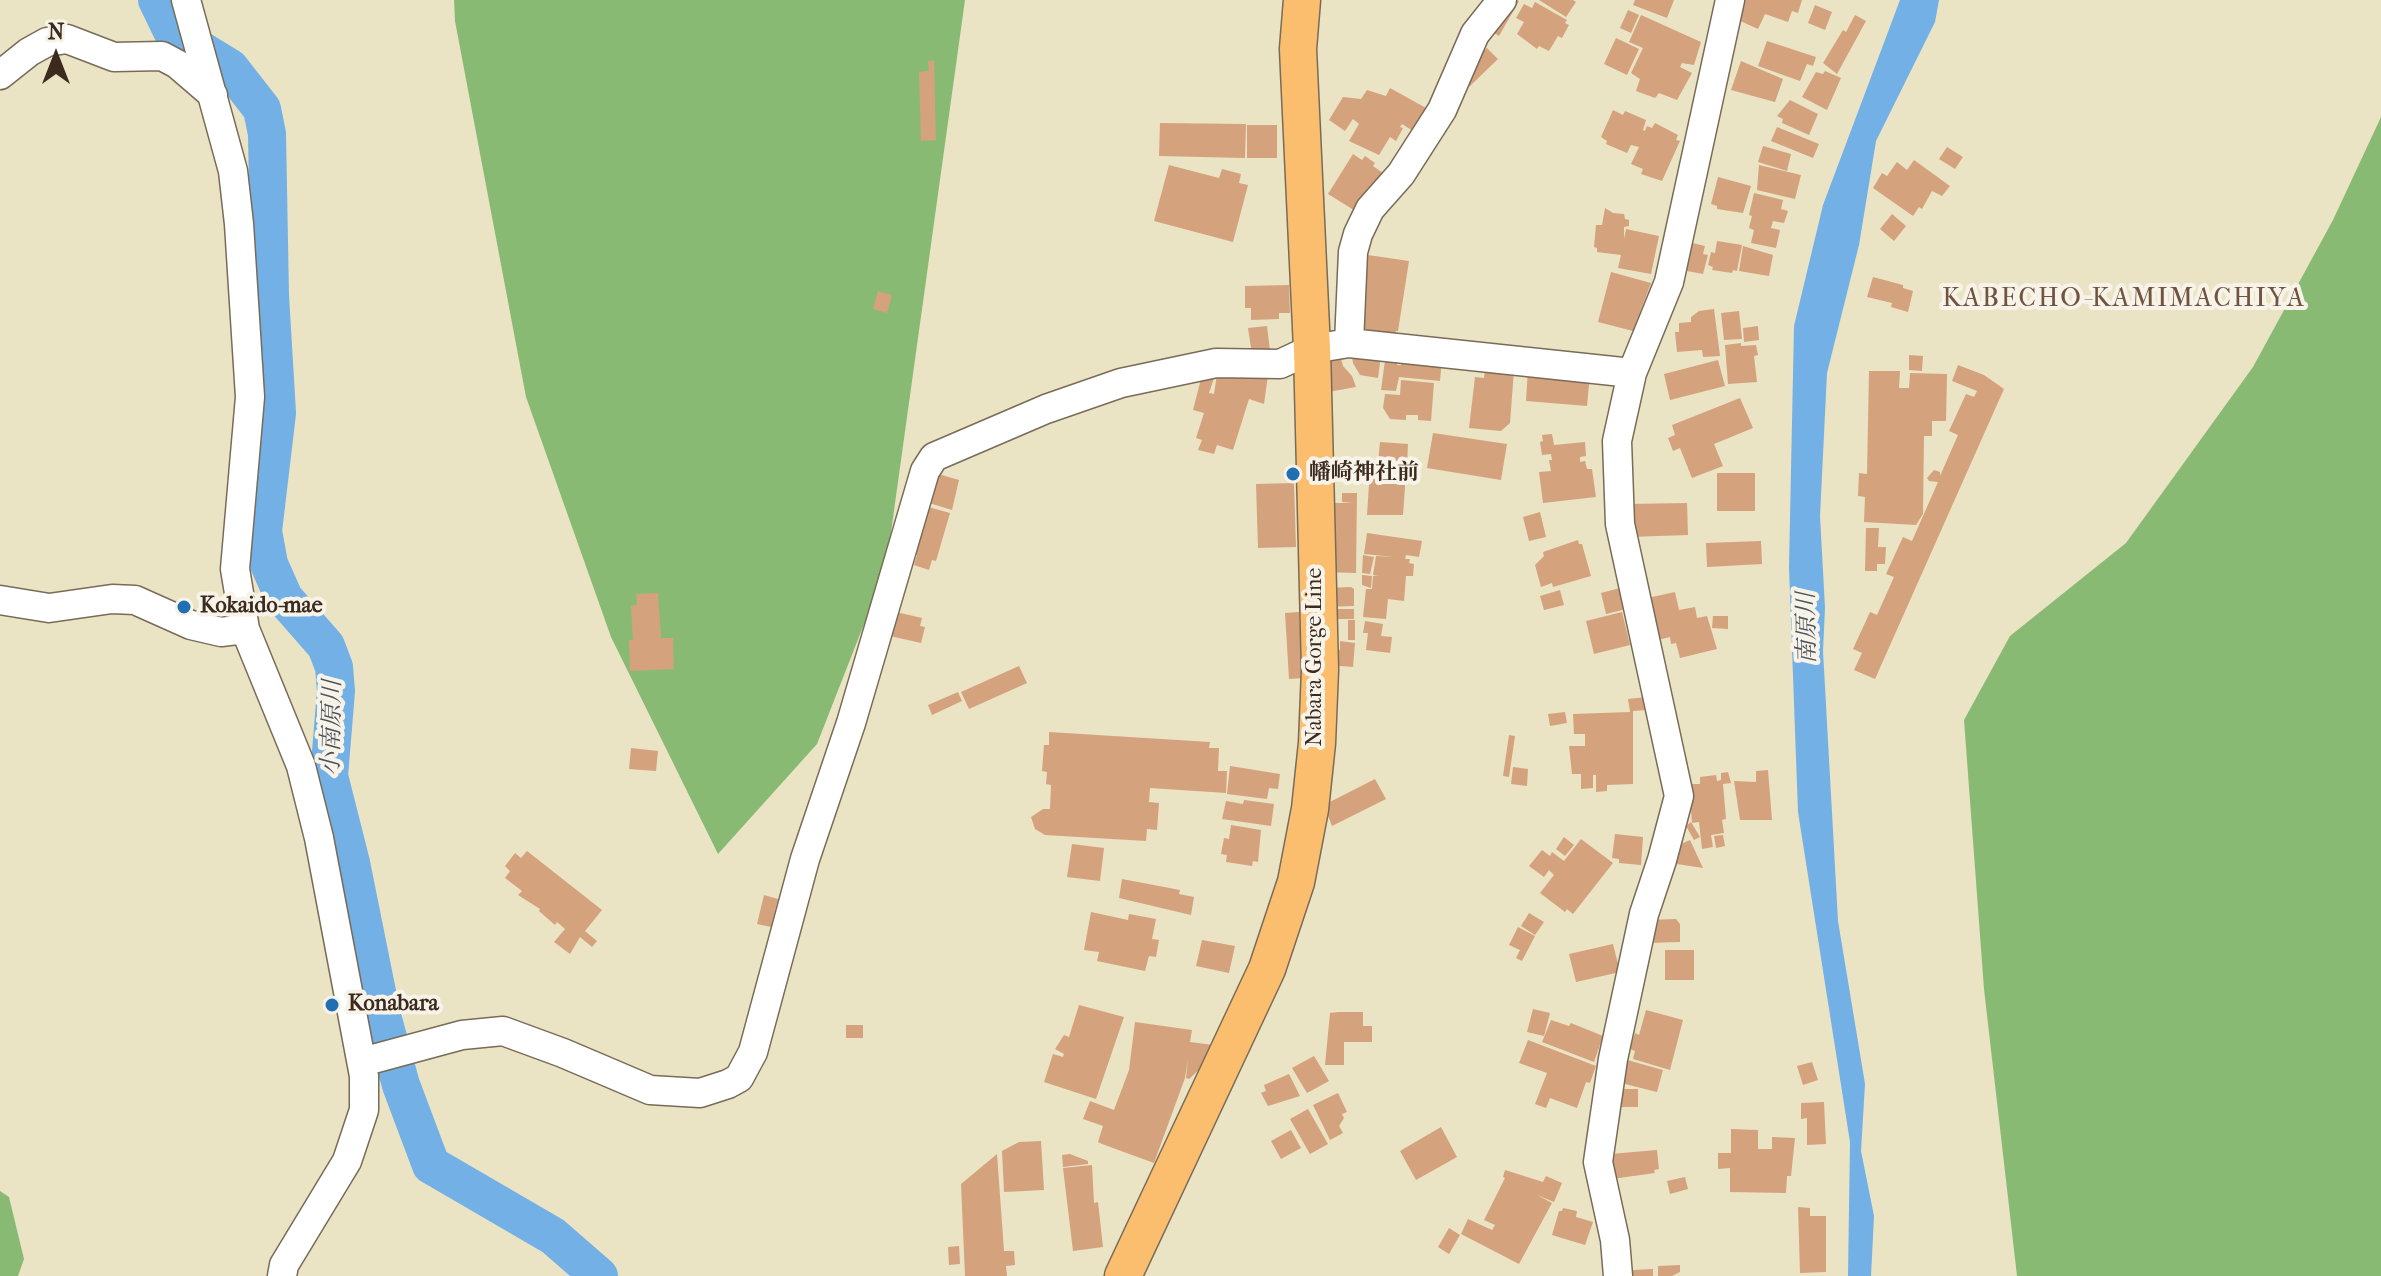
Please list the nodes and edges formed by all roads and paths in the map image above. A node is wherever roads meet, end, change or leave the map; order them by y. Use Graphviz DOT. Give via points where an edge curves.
graph roads {
  1 [pos="1302,0"];
  2 [pos="1502,0"];
  3 [pos="1730,0"];
  4 [pos="188,9"];
  5 [pos="0,75"];
  6 [pos="210,83"];
  7 [pos="1349,343"];
  8 [pos="1312,349"];
  9 [pos="1632,373"];
  10 [pos="0,600"];
  11 [pos="245,629"];
  12 [pos="370,1059"];
  13 [pos="282,1276"];
  14 [pos="1123,1276"];
  15 [pos="1618,1276"];
  1 -- 8 [label="main road, Nabara Gorge Line" via="1298,49"];
  2 -- 7 [label="street" via="1475,34 1442,110 1401,174 1370,209 1358,234"];
  3 -- 9 [label="street" via="1669,282"];
  4 -- 6 [label="street"];
  5 -- 6 [label="street" via="47,42 67,39 114,57 162,56"];
  6 -- 11 [label="street" via="233,171 239,224 250,397 235,569"];
  7 -- 8 [label="street"];
  7 -- 9 [label="street"];
  8 -- 12 [label="street" via="1280,364 1216,363 1121,383 934,457 925,471 805,859 753,1052 736,1080 700,1093 650,1090 503,1031 462,1035"];
  8 -- 14 [label="main road, Nabara Gorge Line" via="1320,670 1310,809 1296,882 1267,969"];
  9 -- 15 [label="street" via="1617,441 1620,524 1679,796 1641,928 1598,1162"];
  10 -- 11 [label="street" via="49,608 135,600 191,625 221,632"];
  11 -- 12 [label="street" via="301,766 351,1020"];
  12 -- 13 [label="street" via="364,1110 347,1161"];
}
